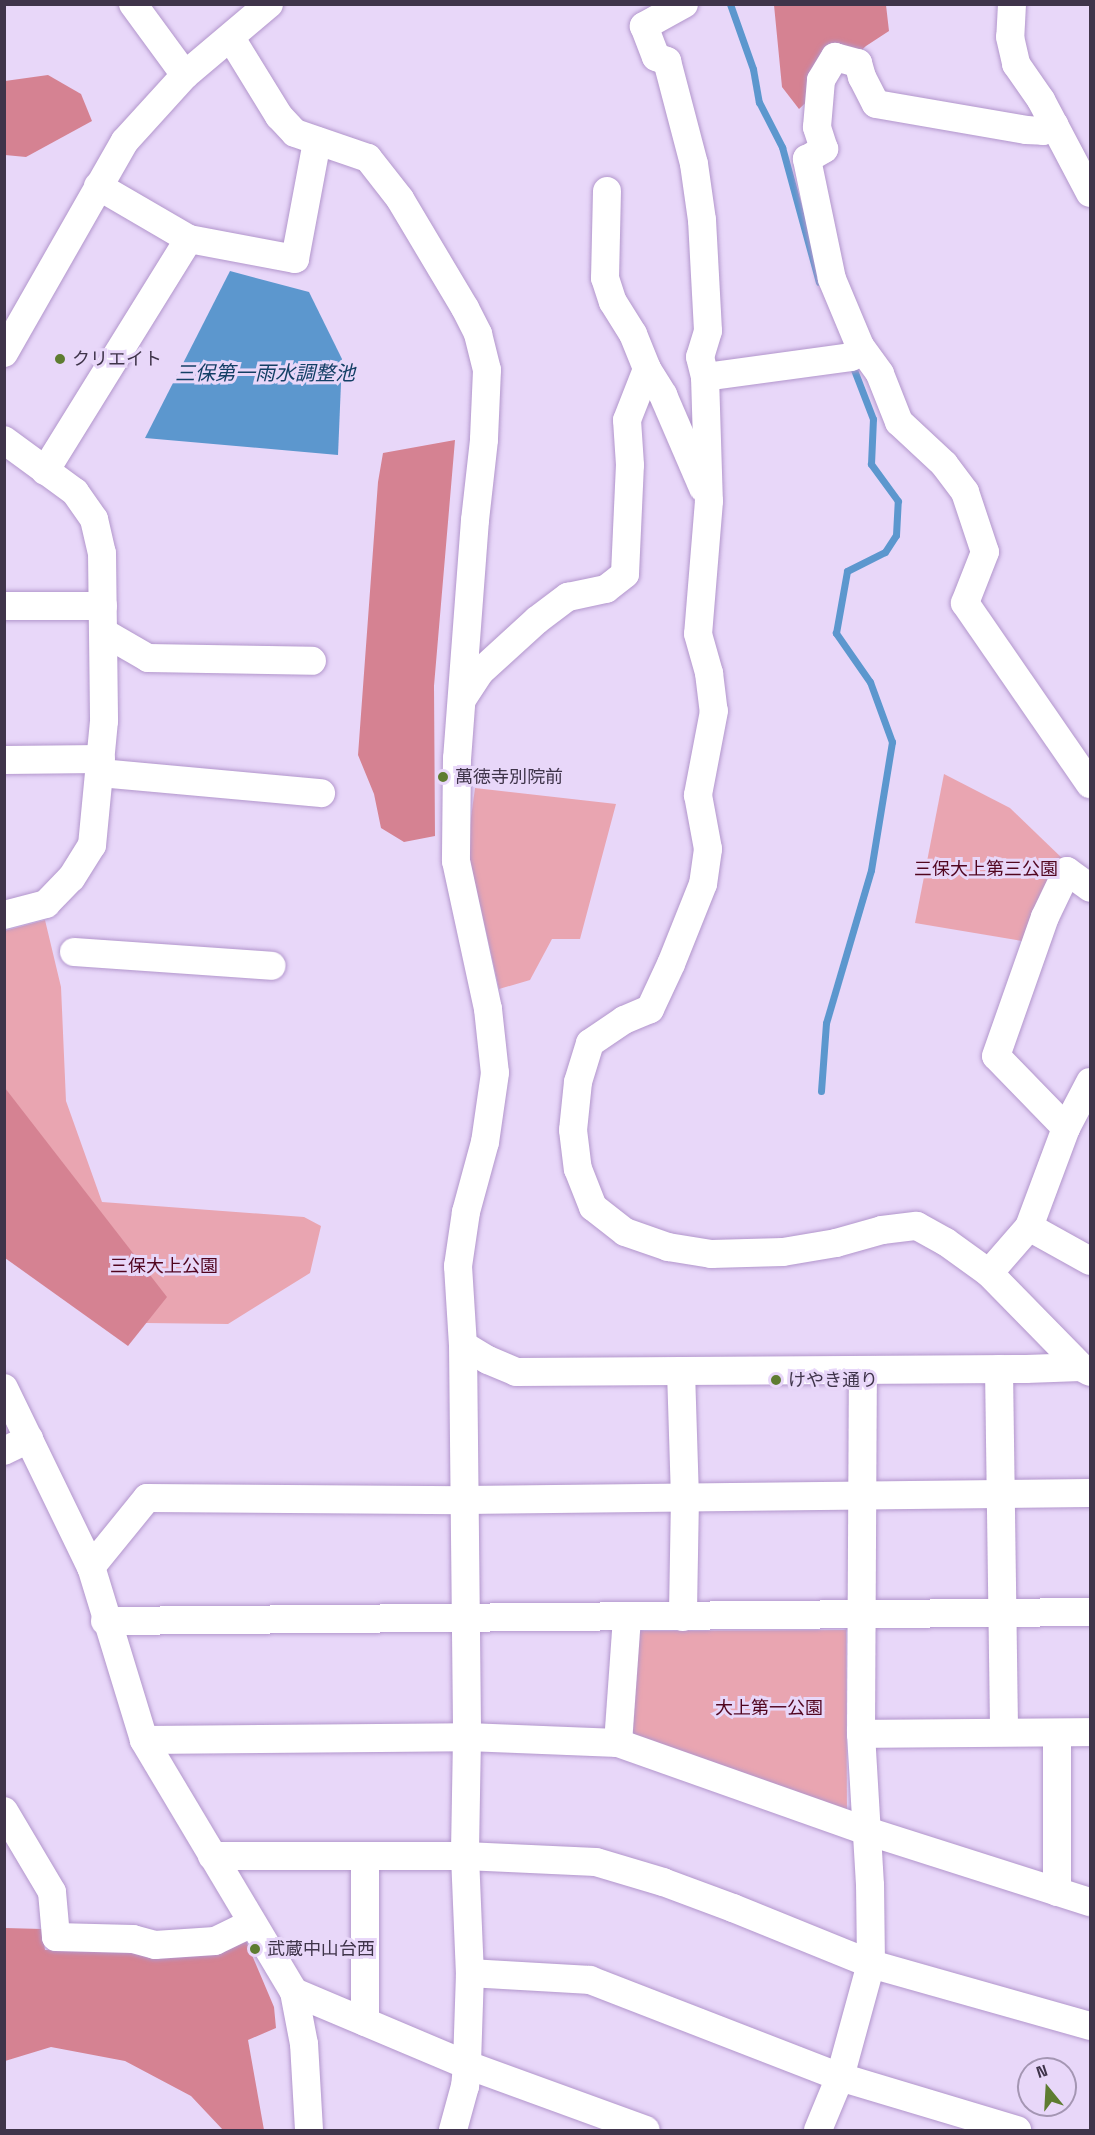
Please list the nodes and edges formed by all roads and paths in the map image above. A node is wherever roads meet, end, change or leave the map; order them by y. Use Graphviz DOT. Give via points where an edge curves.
graph roads {
  1 [pos="133,4"];
  2 [pos="269,4"];
  3 [pos="684,4"];
  4 [pos="1012,4"];
  5 [pos="231,38"];
  6 [pos="185,75"];
  7 [pos="1055,125"];
  8 [pos="317,141"];
  9 [pos="98,186"];
  10 [pos="607,191"];
  11 [pos="1090,191"];
  12 [pos="189,239"];
  13 [pos="860,346"];
  14 [pos="4,353"];
  15 [pos="647,369"];
  16 [pos="705,376"];
  17 [pos="4,440"];
  18 [pos="45,471"];
  19 [pos="709,501"];
  20 [pos="4,606"];
  21 [pos="103,619"];
  22 [pos="312,661"];
  23 [pos="462,698"];
  24 [pos="4,760"];
  25 [pos="101,766"];
  26 [pos="1090,784"];
  27 [pos="321,793"];
  28 [pos="1090,888"];
  29 [pos="4,915"];
  30 [pos="74,952"];
  31 [pos="272,966"];
  32 [pos="1090,1082"];
  33 [pos="1066,1128"];
  34 [pos="1029,1227"];
  35 [pos="1090,1261"];
  36 [pos="989,1273"];
  37 [pos="463,1345"];
  38 [pos="999,1369"];
  39 [pos="863,1370"];
  40 [pos="1086,1370"];
  41 [pos="681,1371"];
  42 [pos="4,1388"];
  43 [pos="17,1445"];
  44 [pos="1090,1493"];
  45 [pos="1000,1494"];
  46 [pos="864,1495"];
  47 [pos="685,1497"];
  48 [pos="464,1500"];
  49 [pos="91,1567"];
  50 [pos="1003,1611"];
  51 [pos="1090,1612"];
  52 [pos="860,1614"];
  53 [pos="465,1617"];
  54 [pos="627,1617"];
  55 [pos="683,1617"];
  56 [pos="105,1621"];
  57 [pos="1004,1732"];
  58 [pos="1090,1732"];
  59 [pos="1057,1733"];
  60 [pos="861,1734"];
  61 [pos="467,1737"];
  62 [pos="144,1740"];
  63 [pos="618,1743"];
  64 [pos="4,1811"];
  65 [pos="867,1831"];
  66 [pos="212,1856"];
  67 [pos="365,1856"];
  68 [pos="465,1856"];
  69 [pos="1057,1892"];
  70 [pos="1090,1902"];
  71 [pos="252,1923"];
  72 [pos="871,1964"];
  73 [pos="470,1972"];
  74 [pos="294,1992"];
  75 [pos="365,2022"];
  76 [pos="1090,2026"];
  77 [pos="467,2065"];
  78 [pos="840,2078"];
  79 [pos="309,2130"];
  80 [pos="453,2130"];
  81 [pos="646,2130"];
  82 [pos="818,2130"];
  83 [pos="1017,2130"];
  1 -- 6 [label="street"];
  2 -- 5 [label="street"];
  3 -- 16 [label="street" via="644,26 656,57 666,62 694,164 702,220 708,331 700,357"];
  4 -- 7 [label="street" via="1010,37 1016,64"];
  5 -- 6 [label="street"];
  5 -- 8 [label="street" via="279,116 295,132"];
  6 -- 9 [label="street" via="125,141"];
  7 -- 11 [label="street"];
  7 -- 13 [label="street" via="1042,131 1026,130 876,105 858,63 835,57 821,80 817,127 824,149 807,159 832,279"];
  8 -- 12 [label="street" via="294,259"];
  8 -- 23 [label="street" via="368,158 400,199 478,334 486,370 484,440"];
  9 -- 12 [label="street"];
  9 -- 14 [label="street"];
  10 -- 15 [label="street" via="604,278"];
  12 -- 18 [label="street"];
  13 -- 16 [label="street" via="851,357"];
  13 -- 26 [label="street" via="880,374 899,422 944,464 965,492 985,552 965,603"];
  15 -- 19 [label="street" via="663,395"];
  15 -- 23 [label="street" via="627,420 630,465 626,574 606,589 568,597 552,608 480,672"];
  16 -- 19 [label="street"];
  17 -- 18 [label="street"];
  18 -- 21 [label="street" via="75,492 94,519 102,553"];
  19 -- 36 [label="street" via="698,634 714,711 698,795 708,849 703,884 650,1009 624,1020 590,1043 578,1082 573,1130 578,1169 593,1207 625,1232 668,1247 711,1254 783,1252 917,1226"];
  20 -- 21 [label="street"];
  21 -- 22 [label="street" via="148,658"];
  21 -- 25 [label="street"];
  23 -- 37 [label="street" via="456,861 488,1009 495,1073 485,1142 466,1212 458,1266"];
  24 -- 25 [label="street"];
  25 -- 27 [label="street"];
  25 -- 29 [label="street" via="92,845 71,878 46,904"];
  28 -- 33 [label="street" via="1067,871 1045,917 996,1056"];
  30 -- 31 [label="street"];
  32 -- 33 [label="street"];
  33 -- 34 [label="street"];
  34 -- 35 [label="street"];
  34 -- 36 [label="street"];
  36 -- 40 [label="street"];
  37 -- 41 [label="street" via="516,1372"];
  37 -- 48 [label="street"];
  38 -- 39 [label="street"];
  38 -- 40 [label="street"];
  38 -- 45 [label="street"];
  39 -- 41 [label="street"];
  39 -- 46 [label="street"];
  41 -- 47 [label="street"];
  42 -- 43 [label="street"];
  43 -- 49 [label="street"];
  44 -- 45 [label="street"];
  45 -- 46 [label="street"];
  45 -- 50 [label="street"];
  46 -- 47 [label="street"];
  46 -- 52 [label="street"];
  47 -- 48 [label="street"];
  47 -- 55 [label="street"];
  48 -- 49 [label="street" via="147,1498"];
  48 -- 53 [label="street"];
  49 -- 56 [label="street"];
  50 -- 51 [label="street"];
  50 -- 52 [label="street"];
  50 -- 57 [label="street"];
  52 -- 55 [label="street"];
  52 -- 60 [label="street"];
  53 -- 54 [label="street"];
  53 -- 56 [label="street"];
  53 -- 61 [label="street"];
  54 -- 55 [label="street"];
  54 -- 63 [label="street"];
  56 -- 62 [label="street"];
  57 -- 59 [label="street"];
  57 -- 60 [label="street"];
  58 -- 59 [label="street"];
  59 -- 69 [label="street"];
  60 -- 65 [label="street"];
  61 -- 62 [label="street"];
  61 -- 63 [label="street"];
  61 -- 68 [label="street"];
  62 -- 66 [label="street"];
  63 -- 65 [label="street"];
  64 -- 71 [label="street" via="52,1892 56,1936 134,1939 155,1945 215,1941"];
  65 -- 69 [label="street"];
  65 -- 72 [label="street"];
  66 -- 67 [label="street"];
  66 -- 71 [label="street"];
  67 -- 68 [label="street"];
  67 -- 75 [label="street"];
  68 -- 72 [label="street" via="596,1862 703,1897"];
  68 -- 73 [label="street"];
  69 -- 70 [label="street"];
  71 -- 74 [label="street"];
  72 -- 76 [label="street"];
  72 -- 78 [label="street"];
  73 -- 77 [label="street"];
  73 -- 78 [label="street" via="590,1980"];
  74 -- 75 [label="street"];
  74 -- 79 [label="street" via="304,2044"];
  75 -- 77 [label="street"];
  77 -- 80 [label="street"];
  77 -- 81 [label="street"];
  78 -- 82 [label="street"];
  78 -- 83 [label="street"];
}
